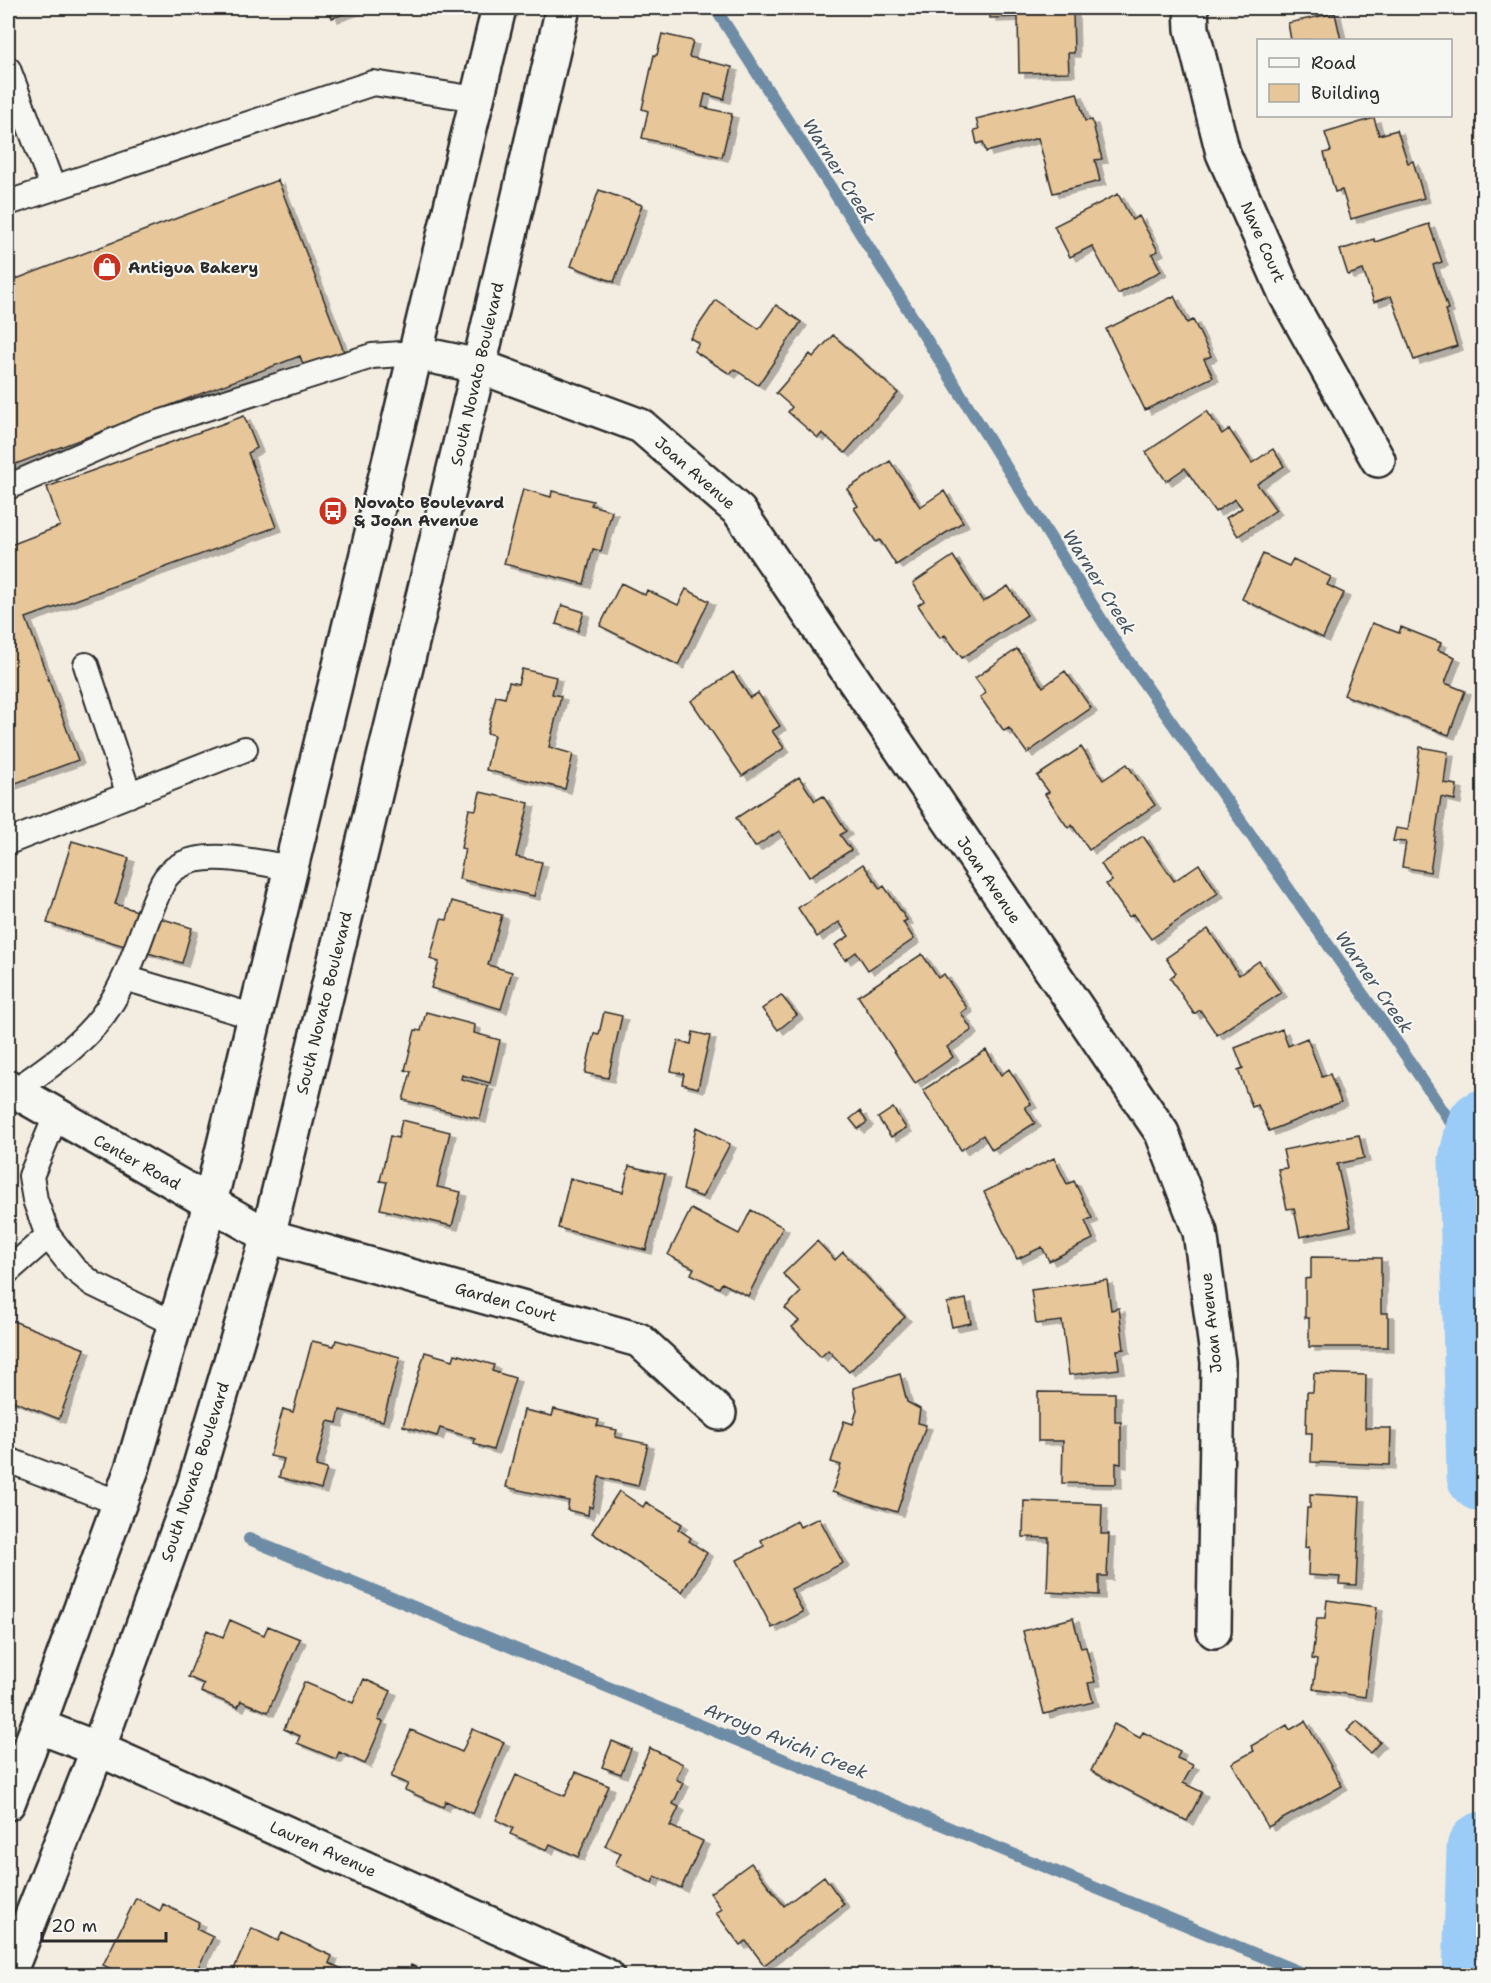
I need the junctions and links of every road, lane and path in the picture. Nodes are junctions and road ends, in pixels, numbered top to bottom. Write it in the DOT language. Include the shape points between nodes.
graph roads {
  1 [pos="499,8"];
  2 [pos="562,8"];
  3 [pos="1191,8"];
  4 [pos="8,69"];
  5 [pos="477,99"];
  6 [pos="53,188"];
  7 [pos="8,202"];
  8 [pos="416,353"];
  9 [pos="479,366"];
  10 [pos="1378,460"];
  11 [pos="8,487"];
  12 [pos="86,664"];
  13 [pos="245,749"];
  14 [pos="129,795"];
  15 [pos="8,842"];
  16 [pos="291,868"];
  17 [pos="125,978"];
  18 [pos="255,1017"];
  19 [pos="10,1089"];
  20 [pos="56,1116"];
  21 [pos="210,1203"];
  22 [pos="48,1236"];
  23 [pos="268,1236"];
  24 [pos="8,1271"];
  25 [pos="175,1324"];
  26 [pos="719,1413"];
  27 [pos="8,1460"];
  28 [pos="119,1503"];
  29 [pos="1214,1631"];
  30 [pos="38,1726"];
  31 [pos="98,1749"];
  32 [pos="8,1803"];
  33 [pos="8,1976"];
  34 [pos="607,1976"];
  1 -- 5 [label="main road"];
  2 -- 9 [label="main road, South Novato Boulevard"];
  3 -- 10 [label="main road, Nave Court" via="1192,29 1223,153 1286,295"];
  4 -- 6 [label="lane"];
  5 -- 6 [label="lane" via="373,83"];
  5 -- 8 [label="main road"];
  6 -- 7 [label="lane"];
  8 -- 9 [label="main road, Joan Avenue"];
  8 -- 11 [label="lane" via="372,356 142,428"];
  8 -- 16 [label="main road"];
  9 -- 23 [label="main road, South Novato Boulevard"];
  9 -- 29 [label="main road, Joan Avenue" via="641,426 739,511 1162,1133 1200,1232 1218,1362"];
  12 -- 14 [label="lane"];
  13 -- 14 [label="lane"];
  14 -- 15 [label="lane"];
  16 -- 17 [label="lane" via="228,859 193,859 177,867 164,880"];
  16 -- 18 [label="main road"];
  17 -- 18 [label="lane"];
  17 -- 19 [label="lane" via="99,1021 60,1059"];
  18 -- 21 [label="main road"];
  19 -- 20 [label="main road, Center Road"];
  20 -- 21 [label="main road, Center Road"];
  20 -- 22 [label="lane" via="32,1176 35,1200"];
  21 -- 23 [label="main road, Center Road"];
  21 -- 25 [label="main road"];
  22 -- 24 [label="lane"];
  22 -- 25 [label="lane" via="74,1269 93,1284"];
  23 -- 26 [label="main road, Garden Court" via="639,1340"];
  23 -- 31 [label="main road, South Novato Boulevard" via="194,1486"];
  25 -- 28 [label="main road"];
  27 -- 28 [label="lane"];
  28 -- 30 [label="main road"];
  30 -- 31 [label="main road, Lauren Avenue"];
  30 -- 32 [label="main road"];
  31 -- 33 [label="main road, South Novato Boulevard"];
  31 -- 34 [label="main road, Lauren Avenue"];
}
